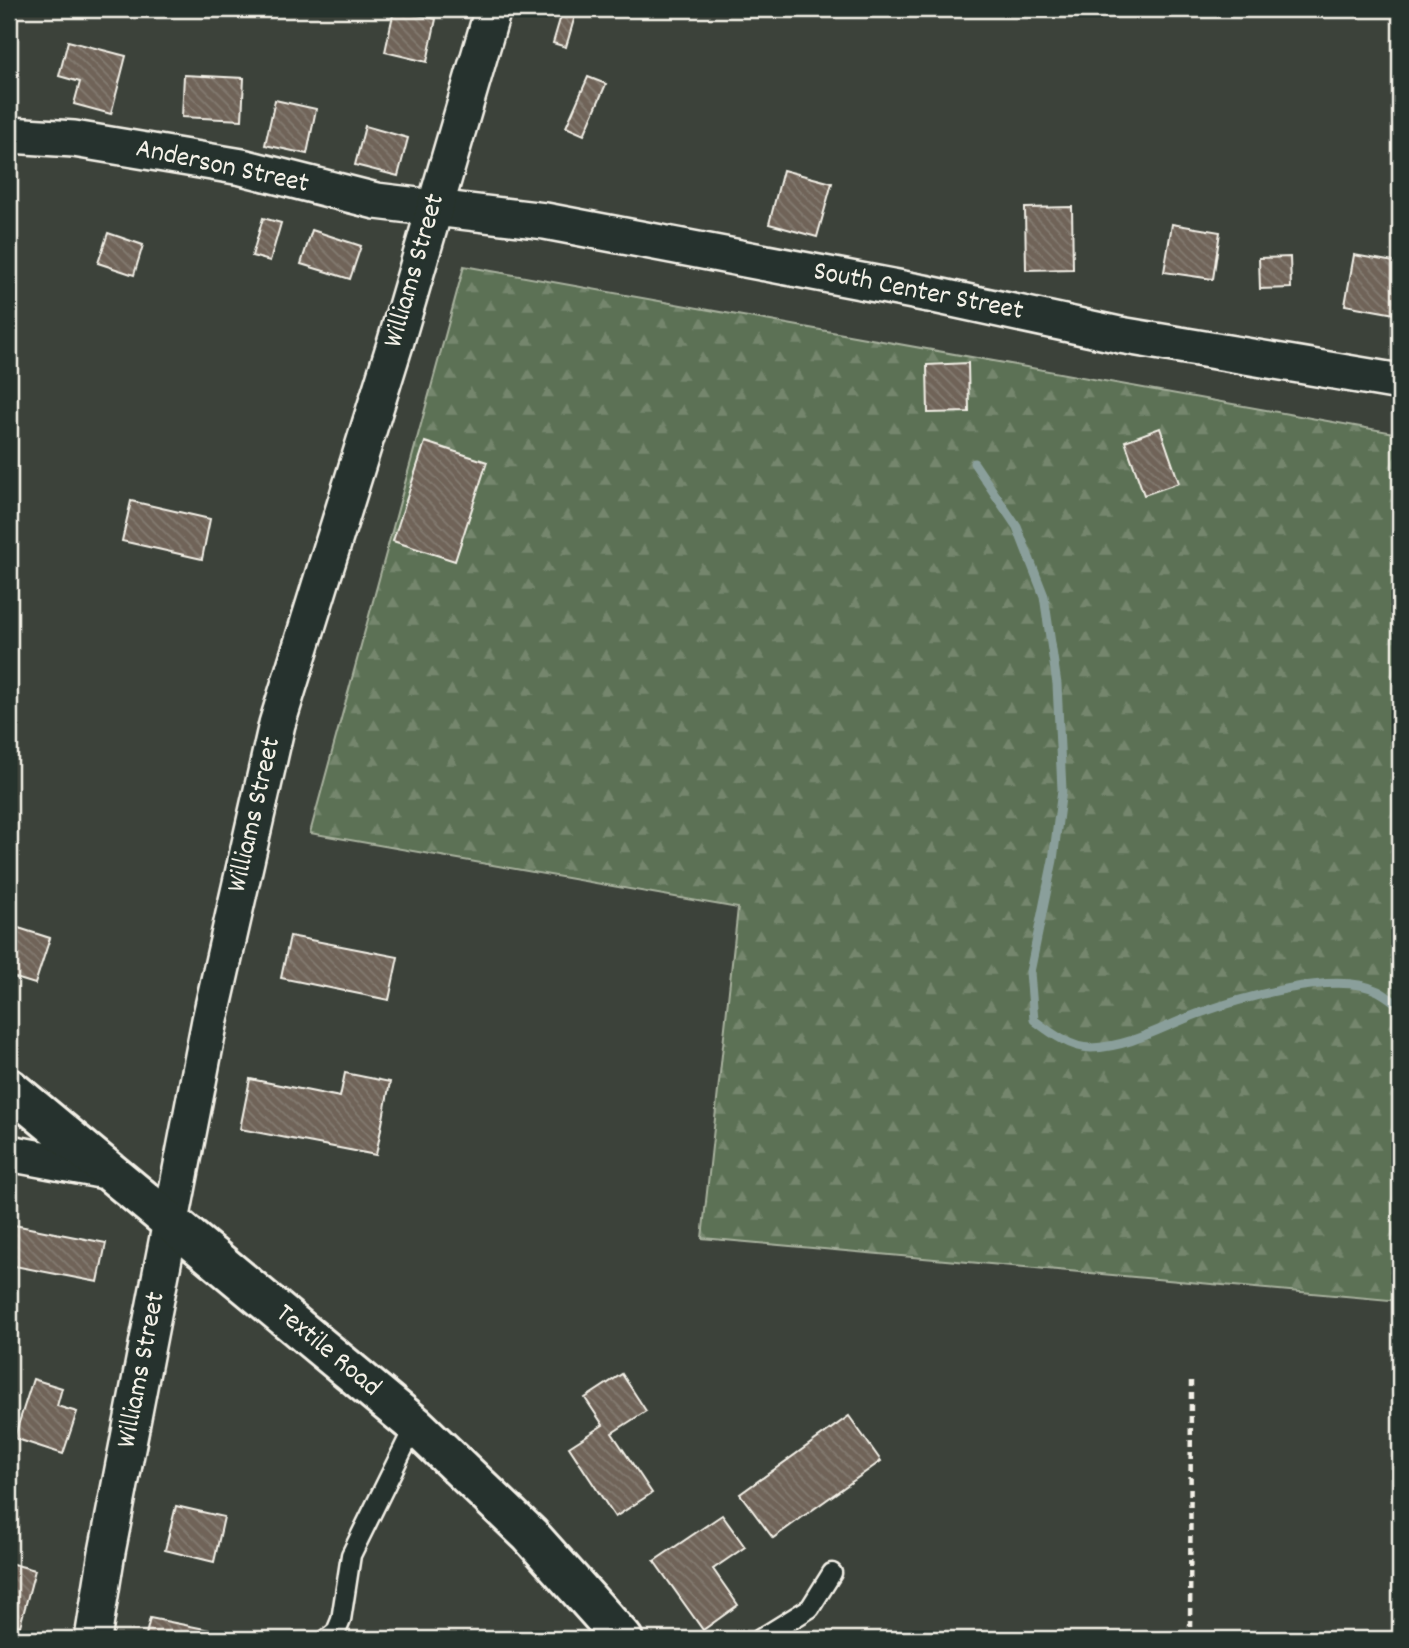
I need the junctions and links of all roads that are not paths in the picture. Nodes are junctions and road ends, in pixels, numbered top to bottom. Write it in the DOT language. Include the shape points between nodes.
graph roads {
  1 [pos="493,9"];
  2 [pos="9,135"];
  3 [pos="435,208"];
  4 [pos="1400,382"];
  5 [pos="9,1088"];
  6 [pos="9,1153"];
  7 [pos="111,1172"];
  8 [pos="172,1222"];
  9 [pos="415,1425"];
  10 [pos="832,1573"];
  11 [pos="93,1639"];
  12 [pos="327,1639"];
  13 [pos="623,1639"];
  14 [pos="760,1639"];
  1 -- 3 [label="street, Williams Street"];
  2 -- 3 [label="street, Anderson Street" via="74,139 242,167 376,201"];
  3 -- 4 [label="street, South Center Street" via="545,221 929,293 1121,335"];
  3 -- 8 [label="street, Williams Street" via="277,723 213,1006"];
  5 -- 7 [label="street, Textile Road"];
  6 -- 7 [label="street"];
  7 -- 8 [label="street, Textile Road"];
  8 -- 9 [label="street, Textile Road"];
  8 -- 11 [label="street, Williams Street"];
  9 -- 12 [label="lane" via="351,1555 341,1620"];
  9 -- 13 [label="street, Textile Road" via="530,1535"];
  10 -- 14 [label="lane" via="810,1608"];
}
